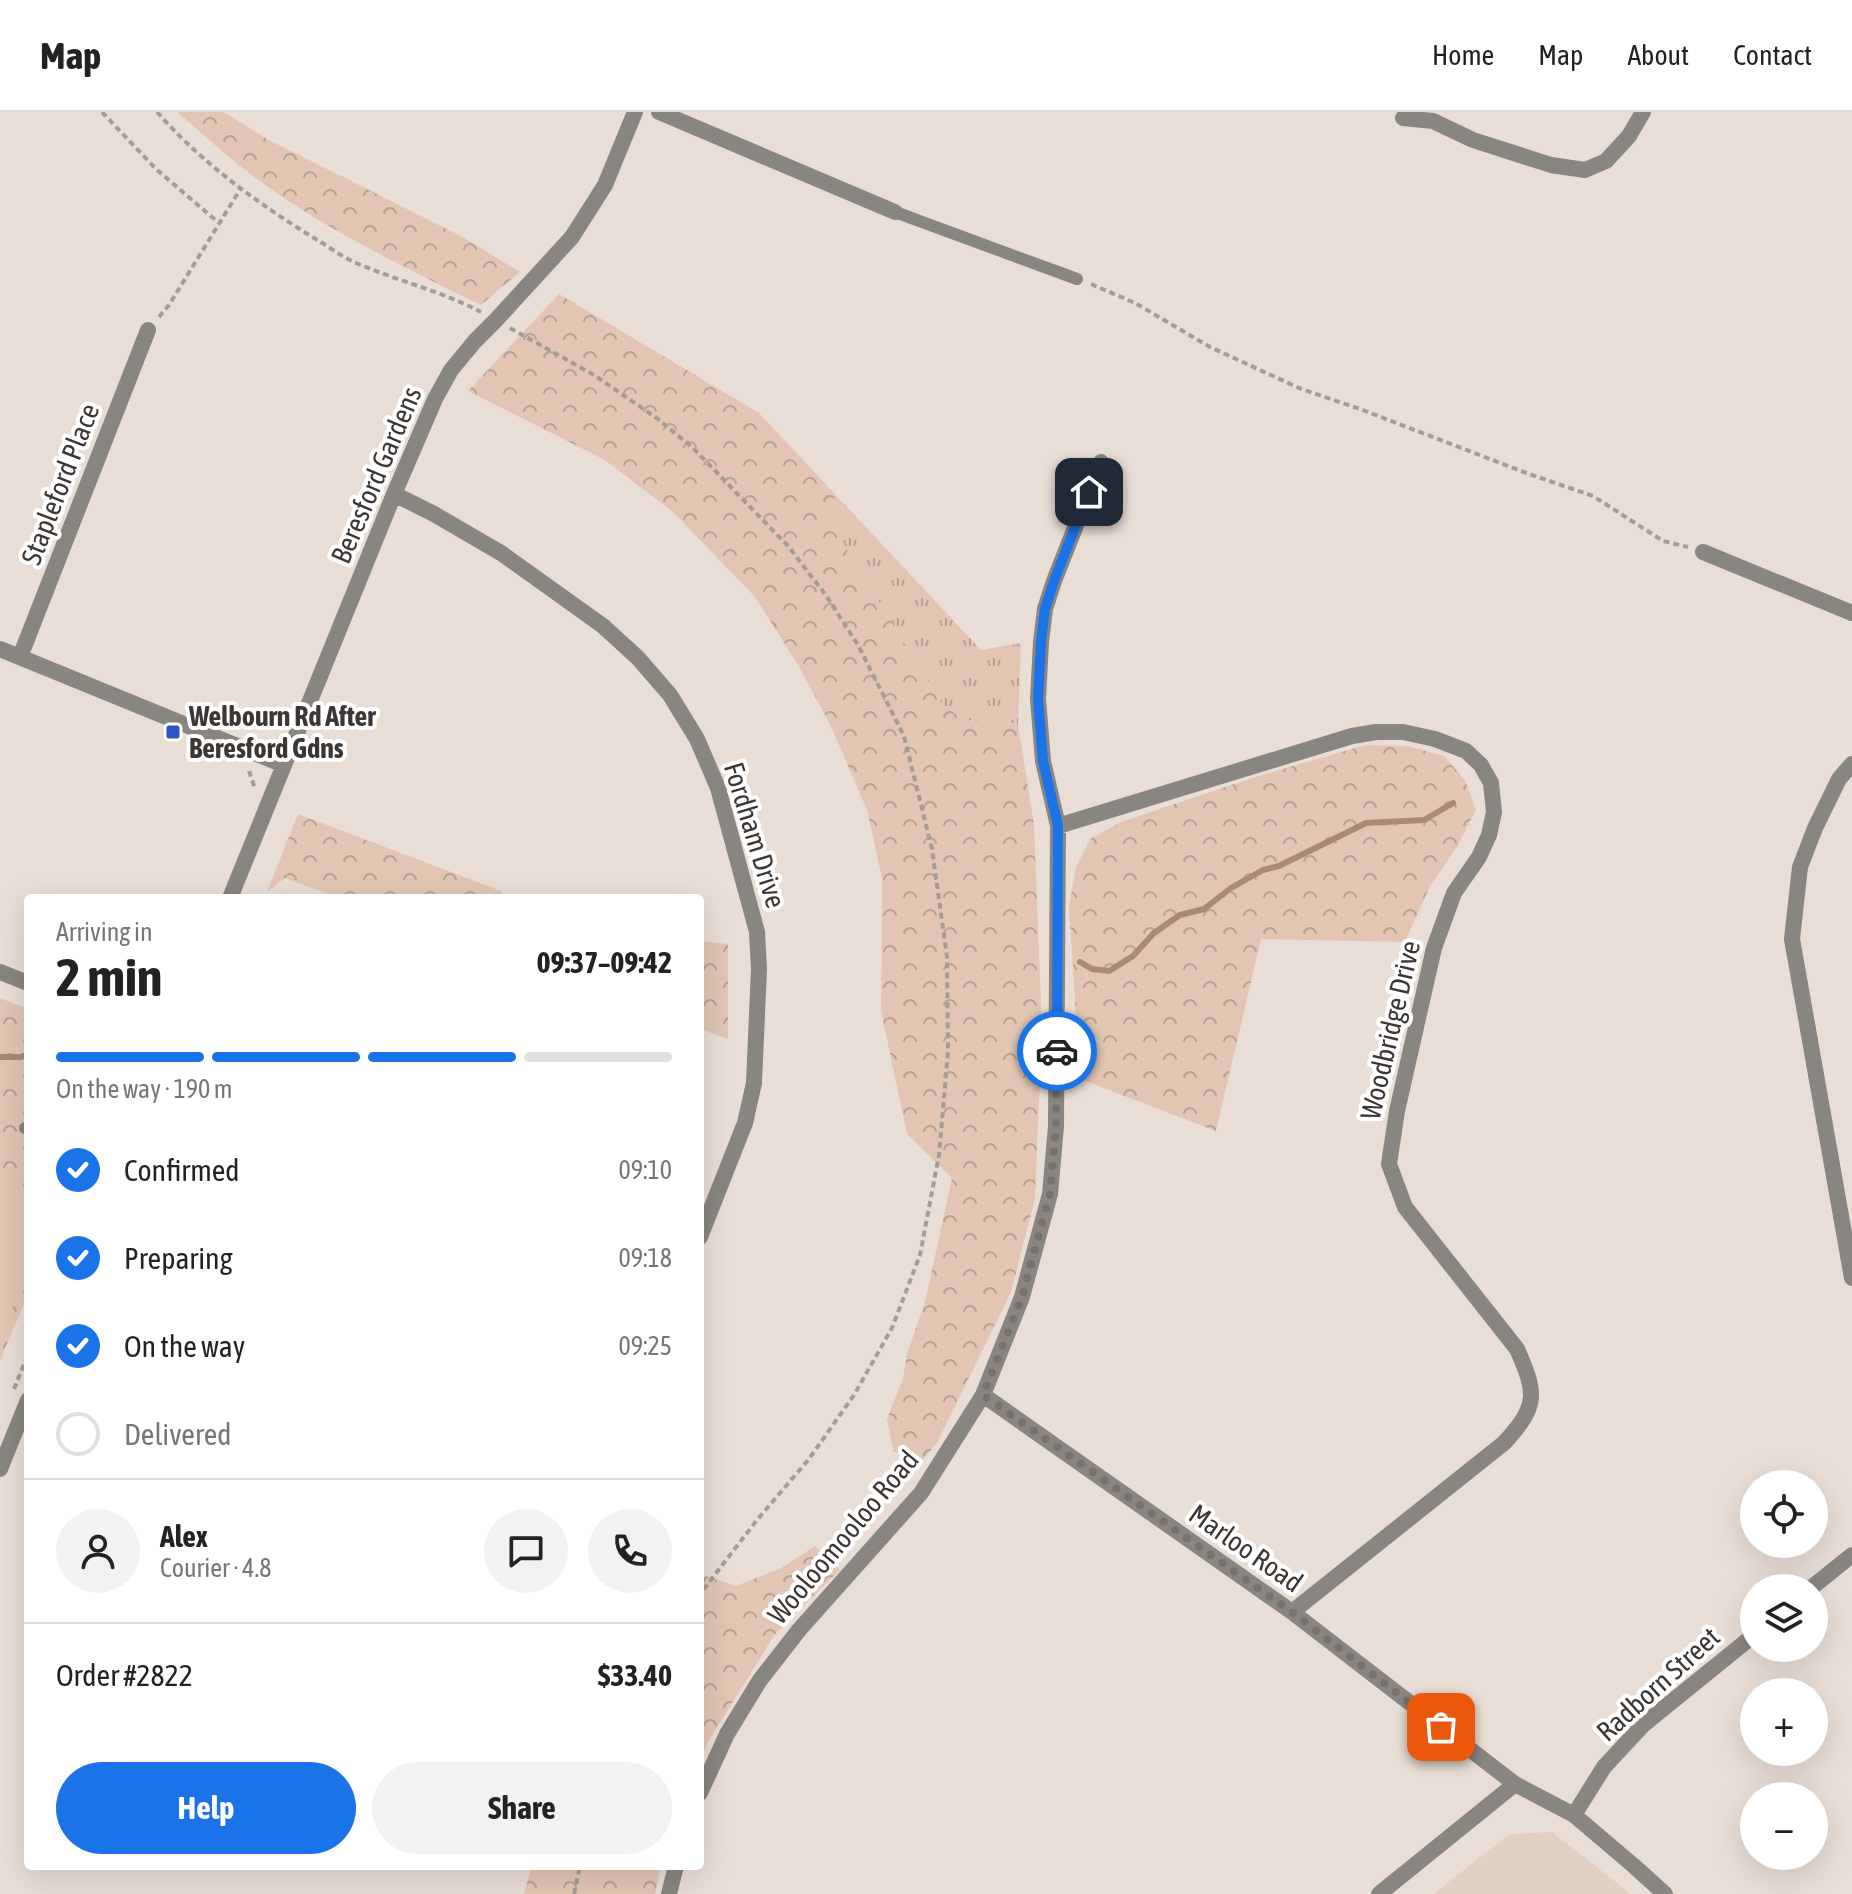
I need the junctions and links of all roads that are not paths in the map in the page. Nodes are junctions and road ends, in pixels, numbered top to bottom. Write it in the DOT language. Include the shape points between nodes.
graph roads {
  1 [pos="635,112"];
  2 [pos="659,112"];
  3 [pos="1643,112"];
  4 [pos="1403,118"];
  5 [pos="895,212"];
  6 [pos="1077,279"];
  7 [pos="148,330"];
  8 [pos="1101,462"];
  9 [pos="394,494"];
  10 [pos="1703,552"];
  11 [pos="1852,613"];
  12 [pos="0,649"];
  13 [pos="20,657"];
  14 [pos="1852,764"];
  15 [pos="284,765"];
  16 [pos="1058,826"];
  17 [pos="232,894"];
  18 [pos="0,972"];
  19 [pos="24,981"];
  20 [pos="704,1227"];
  21 [pos="1852,1278"];
  22 [pos="983,1395"];
  23 [pos="24,1410"];
  24 [pos="0,1469"];
  25 [pos="1852,1555"];
  26 [pos="1828,1574"];
  27 [pos="1292,1612"];
  28 [pos="1740,1646"];
  29 [pos="704,1784"];
  30 [pos="1515,1784"];
  31 [pos="1574,1815"];
  32 [pos="675,1870"];
  33 [pos="669,1894"];
  34 [pos="1379,1894"];
  35 [pos="1665,1894"];
  1 -- 9 [label="street, Beresford Gardens" via="605,185 572,237 451,370"];
  2 -- 5 [label="street"];
  3 -- 4 [label="street" via="1606,161 1585,170 1473,140 1433,121"];
  5 -- 6 [label="lane"];
  7 -- 13 [label="street, Stapleford Place"];
  8 -- 16 [label="street, Wooloomooloo Road" via="1054,581 1041,642 1043,761"];
  9 -- 15 [label="street, Beresford Gardens"];
  9 -- 20 [label="street, Fordham Drive" via="501,553 627,647 670,695 718,788 757,932 759,969 754,1083 737,1145"];
  10 -- 11 [label="street"];
  12 -- 13 [label="street"];
  13 -- 15 [label="street"];
  14 -- 21 [label="street" via="1839,779 1800,867 1792,939"];
  15 -- 17 [label="street, Beresford Gardens"];
  16 -- 22 [label="street, Wooloomooloo Road" via="1056,1126 1050,1194 1022,1297"];
  16 -- 27 [label="street, Woodbridge Drive" via="1376,732 1403,732 1466,751 1491,783 1494,812 1489,835 1454,893 1434,948 1389,1164 1405,1207 1517,1349 1532,1401 1504,1443"];
  18 -- 19 [label="street"];
  22 -- 27 [label="street, Marloo Road"];
  22 -- 29 [label="street, Wooloomooloo Road" via="921,1493 760,1680"];
  23 -- 24 [label="street"];
  25 -- 26 [label="street"];
  27 -- 30 [label="street, Marloo Road"];
  28 -- 31 [label="street, Radborn Street" via="1643,1725 1604,1767"];
  30 -- 31 [label="street, Marloo Road"];
  30 -- 34 [label="street"];
  31 -- 35 [label="street, Marloo Road"];
  32 -- 33 [label="street"];
}
